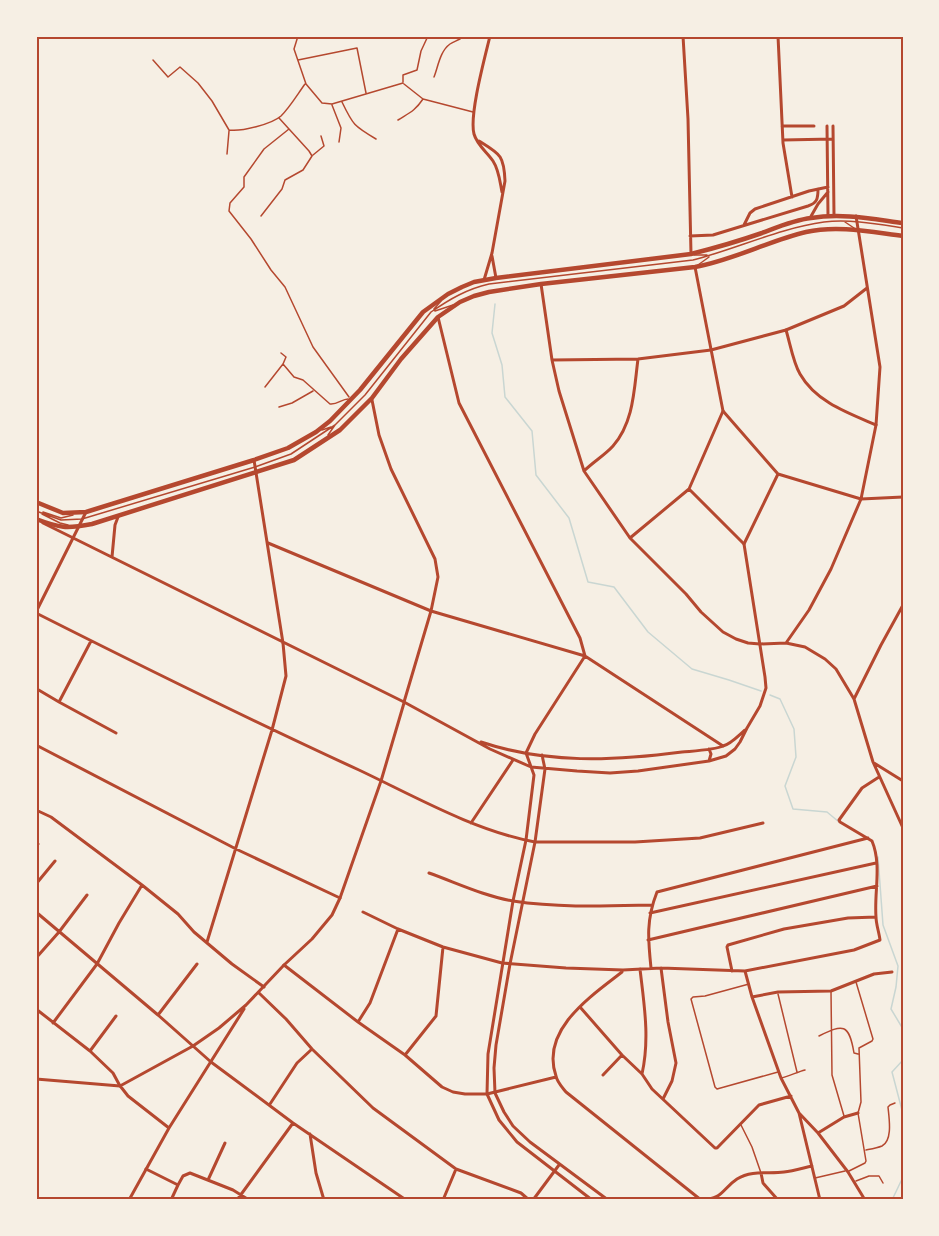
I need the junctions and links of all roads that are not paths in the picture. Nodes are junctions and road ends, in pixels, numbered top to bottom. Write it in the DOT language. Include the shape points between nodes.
graph roads {
  1 [pos="298,36"];
  2 [pos="428,36"];
  3 [pos="460,36"];
  4 [pos="490,36"];
  5 [pos="683,36"];
  6 [pos="778,36"];
  7 [pos="153,60"];
  8 [pos="298,60"];
  9 [pos="434,77"];
  10 [pos="403,83"];
  11 [pos="306,84"];
  12 [pos="366,94"];
  13 [pos="423,99"];
  14 [pos="342,101"];
  15 [pos="332,104"];
  16 [pos="474,112"];
  17 [pos="279,118"];
  18 [pos="398,120"];
  19 [pos="782,126"];
  20 [pos="814,126"];
  21 [pos="827,126"];
  22 [pos="833,126"];
  23 [pos="289,129"];
  24 [pos="229,130"];
  25 [pos="321,136"];
  26 [pos="376,139"];
  27 [pos="827,139"];
  28 [pos="833,139"];
  29 [pos="477,140"];
  30 [pos="783,140"];
  31 [pos="339,142"];
  32 [pos="226,154"];
  33 [pos="312,156"];
  34 [pos="818,189"];
  35 [pos="828,189"];
  36 [pos="502,192"];
  37 [pos="792,197"];
  38 [pos="828,197"];
  39 [pos="834,197"];
  40 [pos="261,216"];
  41 [pos="831,216"];
  42 [pos="810,218"];
  43 [pos="856,219"];
  44 [pos="844,222"];
  45 [pos="903,222"];
  46 [pos="744,225"];
  47 [pos="903,228"];
  48 [pos="858,230"];
  49 [pos="690,236"];
  50 [pos="903,236"];
  51 [pos="492,253"];
  52 [pos="692,254"];
  53 [pos="685,255"];
  54 [pos="711,255"];
  55 [pos="695,267"];
  56 [pos="496,278"];
  57 [pos="484,280"];
  58 [pos="542,285"];
  59 [pos="868,287"];
  60 [pos="448,294"];
  61 [pos="460,302"];
  62 [pos="431,312"];
  63 [pos="438,317"];
  64 [pos="786,330"];
  65 [pos="711,350"];
  66 [pos="281,353"];
  67 [pos="638,359"];
  68 [pos="552,360"];
  69 [pos="283,364"];
  70 [pos="265,387"];
  71 [pos="314,390"];
  72 [pos="372,398"];
  73 [pos="351,399"];
  74 [pos="279,407"];
  75 [pos="723,411"];
  76 [pos="335,425"];
  77 [pos="876,425"];
  78 [pos="316,432"];
  79 [pos="322,443"];
  80 [pos="254,460"];
  81 [pos="255,467"];
  82 [pos="584,471"];
  83 [pos="256,473"];
  84 [pos="778,474"];
  85 [pos="689,489"];
  86 [pos="903,497"];
  87 [pos="861,499"];
  88 [pos="36,502"];
  89 [pos="36,511"];
  90 [pos="86,512"];
  91 [pos="118,516"];
  92 [pos="36,519"];
  93 [pos="82,519"];
  94 [pos="78,527"];
  95 [pos="630,538"];
  96 [pos="72,539"];
  97 [pos="268,543"];
  98 [pos="744,544"];
  99 [pos="112,557"];
  100 [pos="903,605"];
  101 [pos="431,611"];
  102 [pos="36,613"];
  103 [pos="91,641"];
  104 [pos="283,643"];
  105 [pos="786,643"];
  106 [pos="760,644"];
  107 [pos="585,656"];
  108 [pos="37,689"];
  109 [pos="854,699"];
  110 [pos="60,702"];
  111 [pos="404,702"];
  112 [pos="272,730"];
  113 [pos="746,730"];
  114 [pos="116,733"];
  115 [pos="474,739"];
  116 [pos="36,745"];
  117 [pos="723,746"];
  118 [pos="708,748"];
  119 [pos="526,753"];
  120 [pos="542,755"];
  121 [pos="513,760"];
  122 [pos="709,761"];
  123 [pos="873,762"];
  124 [pos="531,767"];
  125 [pos="545,769"];
  126 [pos="879,777"];
  127 [pos="381,781"];
  128 [pos="903,781"];
  129 [pos="36,810"];
  130 [pos="763,822"];
  131 [pos="471,823"];
  132 [pos="903,828"];
  133 [pos="868,838"];
  134 [pos="526,840"];
  135 [pos="535,842"];
  136 [pos="236,849"];
  137 [pos="55,861"];
  138 [pos="877,862"];
  139 [pos="429,873"];
  140 [pos="36,884"];
  141 [pos="142,885"];
  142 [pos="877,886"];
  143 [pos="87,894"];
  144 [pos="340,898"];
  145 [pos="513,901"];
  146 [pos="522,902"];
  147 [pos="652,905"];
  148 [pos="36,912"];
  149 [pos="363,912"];
  150 [pos="650,913"];
  151 [pos="876,917"];
  152 [pos="398,929"];
  153 [pos="59,932"];
  154 [pos="648,940"];
  155 [pos="207,942"];
  156 [pos="443,947"];
  157 [pos="38,953"];
  158 [pos="36,958"];
  159 [pos="502,963"];
  160 [pos="98,964"];
  161 [pos="197,964"];
  162 [pos="510,964"];
  163 [pos="284,965"];
  164 [pos="651,968"];
  165 [pos="661,968"];
  166 [pos="640,969"];
  167 [pos="623,970"];
  168 [pos="732,971"];
  169 [pos="745,971"];
  170 [pos="892,972"];
  171 [pos="856,981"];
  172 [pos="748,984"];
  173 [pos="264,987"];
  174 [pos="831,991"];
  175 [pos="778,992"];
  176 [pos="259,993"];
  177 [pos="752,997"];
  178 [pos="246,1005"];
  179 [pos="580,1007"];
  180 [pos="36,1009"];
  181 [pos="158,1015"];
  182 [pos="116,1016"];
  183 [pos="358,1022"];
  184 [pos="53,1023"];
  185 [pos="832,1029"];
  186 [pos="819,1036"];
  187 [pos="193,1046"];
  188 [pos="312,1048"];
  189 [pos="90,1051"];
  190 [pos="859,1054"];
  191 [pos="405,1055"];
  192 [pos="622,1055"];
  193 [pos="211,1062"];
  194 [pos="805,1070"];
  195 [pos="779,1072"];
  196 [pos="797,1072"];
  197 [pos="642,1074"];
  198 [pos="603,1075"];
  199 [pos="556,1077"];
  200 [pos="781,1078"];
  201 [pos="36,1079"];
  202 [pos="120,1086"];
  203 [pos="495,1093"];
  204 [pos="487,1094"];
  205 [pos="791,1096"];
  206 [pos="663,1099"];
  207 [pos="895,1103"];
  208 [pos="270,1104"];
  209 [pos="799,1113"];
  210 [pos="858,1113"];
  211 [pos="844,1117"];
  212 [pos="293,1123"];
  213 [pos="740,1124"];
  214 [pos="169,1128"];
  215 [pos="818,1133"];
  216 [pos="310,1134"];
  217 [pos="225,1143"];
  218 [pos="865,1150"];
  219 [pos="559,1165"];
  220 [pos="812,1166"];
  221 [pos="146,1169"];
  222 [pos="456,1169"];
  223 [pos="554,1172"];
  224 [pos="848,1172"];
  225 [pos="761,1173"];
  226 [pos="815,1178"];
  227 [pos="208,1180"];
  228 [pos="853,1182"];
  229 [pos="883,1183"];
  230 [pos="178,1185"];
  231 [pos="241,1194"];
  232 [pos="129,1200"];
  233 [pos="171,1200"];
  234 [pos="237,1200"];
  235 [pos="249,1200"];
  236 [pos="324,1200"];
  237 [pos="406,1200"];
  238 [pos="443,1200"];
  239 [pos="531,1200"];
  240 [pos="592,1200"];
  241 [pos="608,1200"];
  242 [pos="701,1200"];
  243 [pos="778,1200"];
  244 [pos="820,1200"];
  245 [pos="865,1200"];
  1 -- 8 [label="lane" via="294,49"];
  2 -- 10 [label="lane" via="417,70 403,75"];
  3 -- 9 [label="lane" via="448,45"];
  4 -- 16 [label="street"];
  5 -- 49 [label="street"];
  6 -- 19 [label="street"];
  7 -- 24 [label="lane" via="168,77 180,67 198,83"];
  8 -- 11 [label="lane"];
  8 -- 12 [label="lane" via="357,48"];
  10 -- 12 [label="lane"];
  10 -- 13 [label="lane"];
  11 -- 15 [label="lane" via="322,104"];
  11 -- 17 [label="lane"];
  12 -- 14 [label="lane"];
  13 -- 16 [label="lane"];
  13 -- 18 [label="lane" via="417,108"];
  14 -- 15 [label="lane"];
  14 -- 26 [label="lane" via="357,128"];
  15 -- 31 [label="lane" via="341,128"];
  16 -- 29 [label="street"];
  17 -- 23 [label="lane"];
  17 -- 24 [label="lane"];
  19 -- 20 [label="street"];
  19 -- 30 [label="street"];
  21 -- 27 [label="street"];
  22 -- 28 [label="street"];
  23 -- 33 [label="lane"];
  23 -- 73 [label="lane" via="264,149 244,177 244,187 230,203 229,211 285,287 314,347"];
  24 -- 32 [label="lane"];
  25 -- 33 [label="lane" via="324,146"];
  27 -- 28 [label="street"];
  27 -- 30 [label="street"];
  27 -- 35 [label="street"];
  28 -- 39 [label="street"];
  29 -- 36 [label="street" via="496,167"];
  29 -- 36 [label="street" via="500,154 505,181"];
  30 -- 37 [label="street"];
  33 -- 40 [label="lane" via="303,171 285,180"];
  34 -- 35 [label="street"];
  34 -- 37 [label="street"];
  34 -- 46 [label="street" via="817,200 812,204"];
  35 -- 38 [label="street"];
  35 -- 42 [label="street"];
  36 -- 51 [label="street"];
  37 -- 46 [label="street" via="755,208"];
  38 -- 39 [label="street"];
  38 -- 41 [label="street"];
  39 -- 41 [label="street"];
  41 -- 42 [label="main road"];
  41 -- 43 [label="main road"];
  42 -- 52 [label="main road"];
  43 -- 44 [label="lane"];
  43 -- 44 [label="lane"];
  43 -- 45 [label="main road"];
  43 -- 47 [label="lane"];
  43 -- 48 [label="street"];
  44 -- 48 [label="lane"];
  44 -- 54 [label="lane" via="802,226"];
  46 -- 49 [label="street" via="713,235"];
  48 -- 50 [label="main road"];
  48 -- 55 [label="main road" via="806,232"];
  48 -- 59 [label="street"];
  49 -- 52 [label="street"];
  51 -- 56 [label="street"];
  51 -- 57 [label="street"];
  52 -- 53 [label="main road"];
  53 -- 54 [label="lane"];
  53 -- 56 [label="main road"];
  54 -- 55 [label="lane"];
  54 -- 62 [label="lane" via="474,287"];
  55 -- 58 [label="main road"];
  55 -- 65 [label="street"];
  56 -- 57 [label="main road"];
  57 -- 60 [label="main road"];
  58 -- 61 [label="main road" via="489,292"];
  58 -- 68 [label="street"];
  59 -- 64 [label="street" via="844,306"];
  59 -- 77 [label="street" via="880,367"];
  60 -- 62 [label="lane"];
  60 -- 73 [label="main road" via="423,312"];
  61 -- 62 [label="lane"];
  61 -- 63 [label="main road"];
  62 -- 76 [label="lane"];
  63 -- 72 [label="main road"];
  63 -- 107 [label="street" via="459,403 580,638"];
  64 -- 65 [label="street"];
  64 -- 77 [label="street" via="800,373 815,395"];
  65 -- 67 [label="street"];
  65 -- 75 [label="street"];
  66 -- 69 [label="lane" via="286,357"];
  67 -- 68 [label="street"];
  67 -- 82 [label="street" via="628,420 614,445"];
  68 -- 82 [label="street"];
  69 -- 70 [label="lane"];
  69 -- 71 [label="lane"];
  71 -- 73 [label="lane" via="334,405"];
  71 -- 74 [label="lane"];
  72 -- 79 [label="main road"];
  72 -- 101 [label="street" via="391,469 435,559 438,577"];
  73 -- 78 [label="main road"];
  75 -- 84 [label="street"];
  75 -- 85 [label="street"];
  76 -- 78 [label="lane"];
  76 -- 79 [label="lane"];
  76 -- 81 [label="lane" via="291,454"];
  77 -- 87 [label="street"];
  78 -- 80 [label="main road" via="288,448"];
  79 -- 83 [label="main road" via="294,460"];
  80 -- 81 [label="street"];
  80 -- 90 [label="main road"];
  81 -- 83 [label="street"];
  81 -- 93 [label="lane"];
  82 -- 95 [label="street"];
  83 -- 91 [label="main road"];
  83 -- 97 [label="street"];
  84 -- 87 [label="street"];
  84 -- 98 [label="street"];
  85 -- 95 [label="street"];
  85 -- 98 [label="street"];
  86 -- 87 [label="street"];
  87 -- 105 [label="street" via="831,569"];
  88 -- 90 [label="main road" via="63,513"];
  89 -- 90 [label="lane" via="61,518"];
  89 -- 93 [label="lane" via="61,520"];
  89 -- 94 [label="lane"];
  90 -- 93 [label="street"];
  91 -- 94 [label="main road"];
  91 -- 99 [label="street"];
  92 -- 94 [label="main road" via="59,528"];
  92 -- 96 [label="street"];
  93 -- 94 [label="street"];
  94 -- 96 [label="street"];
  95 -- 106 [label="street" via="723,632"];
  96 -- 99 [label="street"];
  96 -- 102 [label="street"];
  97 -- 101 [label="street"];
  97 -- 104 [label="street"];
  98 -- 106 [label="street"];
  99 -- 104 [label="street"];
  100 -- 109 [label="street"];
  101 -- 107 [label="street"];
  101 -- 111 [label="street"];
  102 -- 103 [label="street"];
  103 -- 110 [label="street"];
  103 -- 112 [label="street"];
  104 -- 111 [label="street"];
  104 -- 112 [label="street" via="286,676"];
  105 -- 106 [label="street"];
  105 -- 109 [label="street" via="805,647 825,659 837,669"];
  106 -- 113 [label="street" via="766,688"];
  107 -- 117 [label="street"];
  107 -- 119 [label="street"];
  108 -- 110 [label="street"];
  109 -- 123 [label="street"];
  110 -- 114 [label="street"];
  111 -- 115 [label="street"];
  111 -- 127 [label="street"];
  112 -- 127 [label="street"];
  112 -- 136 [label="street"];
  113 -- 117 [label="street"];
  113 -- 122 [label="street" via="735,749"];
  115 -- 119 [label="street"];
  115 -- 121 [label="street"];
  116 -- 136 [label="street"];
  117 -- 118 [label="street"];
  118 -- 120 [label="street" via="600,760"];
  118 -- 122 [label="street"];
  119 -- 120 [label="street"];
  119 -- 124 [label="street"];
  120 -- 125 [label="street"];
  121 -- 124 [label="street"];
  121 -- 131 [label="street"];
  122 -- 125 [label="street" via="629,772"];
  123 -- 126 [label="street"];
  123 -- 128 [label="street"];
  124 -- 125 [label="street"];
  124 -- 134 [label="street" via="534,775"];
  125 -- 135 [label="street"];
  126 -- 132 [label="street"];
  126 -- 133 [label="street" via="862,788 839,820"];
  127 -- 131 [label="street"];
  127 -- 144 [label="street"];
  129 -- 141 [label="street"];
  130 -- 135 [label="street" via="700,838"];
  131 -- 134 [label="street"];
  133 -- 138 [label="street"];
  133 -- 147 [label="street" via="657,892"];
  134 -- 135 [label="street"];
  134 -- 145 [label="street"];
  135 -- 146 [label="street"];
  136 -- 144 [label="street"];
  136 -- 155 [label="street"];
  137 -- 140 [label="street"];
  138 -- 142 [label="street"];
  138 -- 150 [label="street"];
  139 -- 145 [label="street"];
  141 -- 155 [label="street"];
  141 -- 160 [label="street"];
  142 -- 151 [label="street"];
  142 -- 154 [label="street"];
  143 -- 153 [label="street"];
  144 -- 163 [label="street" via="312,939"];
  145 -- 146 [label="street"];
  145 -- 159 [label="street"];
  146 -- 147 [label="street"];
  146 -- 162 [label="street"];
  147 -- 150 [label="street"];
  148 -- 153 [label="street"];
  149 -- 152 [label="street"];
  150 -- 154 [label="street"];
  151 -- 168 [label="street" via="784,929 728,945"];
  151 -- 169 [label="street" via="880,940 854,950"];
  152 -- 156 [label="street"];
  152 -- 183 [label="street" via="370,1003"];
  153 -- 157 [label="street"];
  153 -- 160 [label="street"];
  154 -- 164 [label="street"];
  155 -- 173 [label="street"];
  156 -- 159 [label="street"];
  156 -- 191 [label="street" via="436,1017"];
  157 -- 158 [label="street"];
  159 -- 162 [label="street"];
  159 -- 204 [label="street" via="488,1054"];
  160 -- 181 [label="street"];
  160 -- 184 [label="street"];
  161 -- 181 [label="street"];
  162 -- 167 [label="street"];
  162 -- 203 [label="street" via="494,1068"];
  163 -- 173 [label="street"];
  163 -- 183 [label="street"];
  164 -- 165 [label="street"];
  164 -- 166 [label="street"];
  165 -- 168 [label="street"];
  165 -- 206 [label="street" via="676,1060"];
  166 -- 167 [label="street"];
  166 -- 197 [label="street" via="647,1029"];
  167 -- 179 [label="street"];
  168 -- 169 [label="street"];
  169 -- 172 [label="street"];
  170 -- 171 [label="street"];
  171 -- 174 [label="street"];
  171 -- 190 [label="lane" via="873,1039 859,1048"];
  172 -- 177 [label="street"];
  172 -- 195 [label="lane" via="691,999 715,1087"];
  173 -- 176 [label="street"];
  174 -- 175 [label="street"];
  174 -- 185 [label="lane"];
  175 -- 177 [label="street"];
  175 -- 196 [label="lane"];
  176 -- 178 [label="street"];
  176 -- 188 [label="street"];
  177 -- 195 [label="street"];
  178 -- 187 [label="street"];
  178 -- 193 [label="street"];
  179 -- 192 [label="street"];
  179 -- 199 [label="street" via="556,1036"];
  180 -- 184 [label="street"];
  181 -- 187 [label="street"];
  182 -- 189 [label="street"];
  183 -- 191 [label="street"];
  184 -- 189 [label="street"];
  185 -- 186 [label="lane"];
  185 -- 190 [label="lane" via="844,1029 854,1053"];
  185 -- 211 [label="lane" via="832,1075"];
  187 -- 193 [label="street"];
  187 -- 202 [label="street"];
  188 -- 208 [label="street"];
  188 -- 222 [label="street" via="373,1108"];
  189 -- 202 [label="street" via="113,1073"];
  190 -- 210 [label="lane"];
  191 -- 204 [label="street" via="442,1087 465,1094"];
  192 -- 197 [label="street"];
  192 -- 198 [label="street"];
  193 -- 208 [label="street"];
  193 -- 214 [label="street"];
  194 -- 196 [label="lane"];
  195 -- 200 [label="street"];
  196 -- 200 [label="lane"];
  197 -- 206 [label="street"];
  199 -- 203 [label="street"];
  199 -- 242 [label="street" via="566,1092"];
  200 -- 205 [label="street"];
  201 -- 202 [label="street"];
  202 -- 214 [label="street"];
  203 -- 204 [label="street"];
  203 -- 219 [label="street" via="513,1126"];
  204 -- 223 [label="street" via="506,1130"];
  205 -- 209 [label="street"];
  205 -- 213 [label="street" via="759,1105"];
  206 -- 213 [label="street" via="716,1149"];
  207 -- 218 [label="lane" via="888,1107 890,1131 886,1142"];
  208 -- 212 [label="street"];
  209 -- 215 [label="street"];
  209 -- 220 [label="street"];
  210 -- 211 [label="street"];
  210 -- 218 [label="lane"];
  211 -- 215 [label="street"];
  212 -- 216 [label="street"];
  212 -- 231 [label="street"];
  213 -- 225 [label="lane"];
  214 -- 221 [label="street"];
  215 -- 224 [label="street"];
  216 -- 236 [label="street"];
  216 -- 237 [label="street"];
  217 -- 227 [label="street"];
  218 -- 224 [label="lane" via="865,1163"];
  219 -- 223 [label="street"];
  219 -- 241 [label="street"];
  220 -- 225 [label="street"];
  220 -- 226 [label="street"];
  221 -- 230 [label="street"];
  221 -- 232 [label="street"];
  222 -- 238 [label="street"];
  222 -- 239 [label="street"];
  223 -- 239 [label="street"];
  223 -- 240 [label="street"];
  224 -- 226 [label="lane"];
  224 -- 228 [label="street"];
  225 -- 242 [label="street" via="737,1179 717,1198"];
  225 -- 243 [label="street" via="763,1183"];
  226 -- 244 [label="street"];
  227 -- 230 [label="street" via="189,1173"];
  227 -- 231 [label="street"];
  228 -- 229 [label="lane" via="879,1176"];
  228 -- 245 [label="street"];
  230 -- 233 [label="street"];
  231 -- 234 [label="street"];
  231 -- 235 [label="street"];
}
